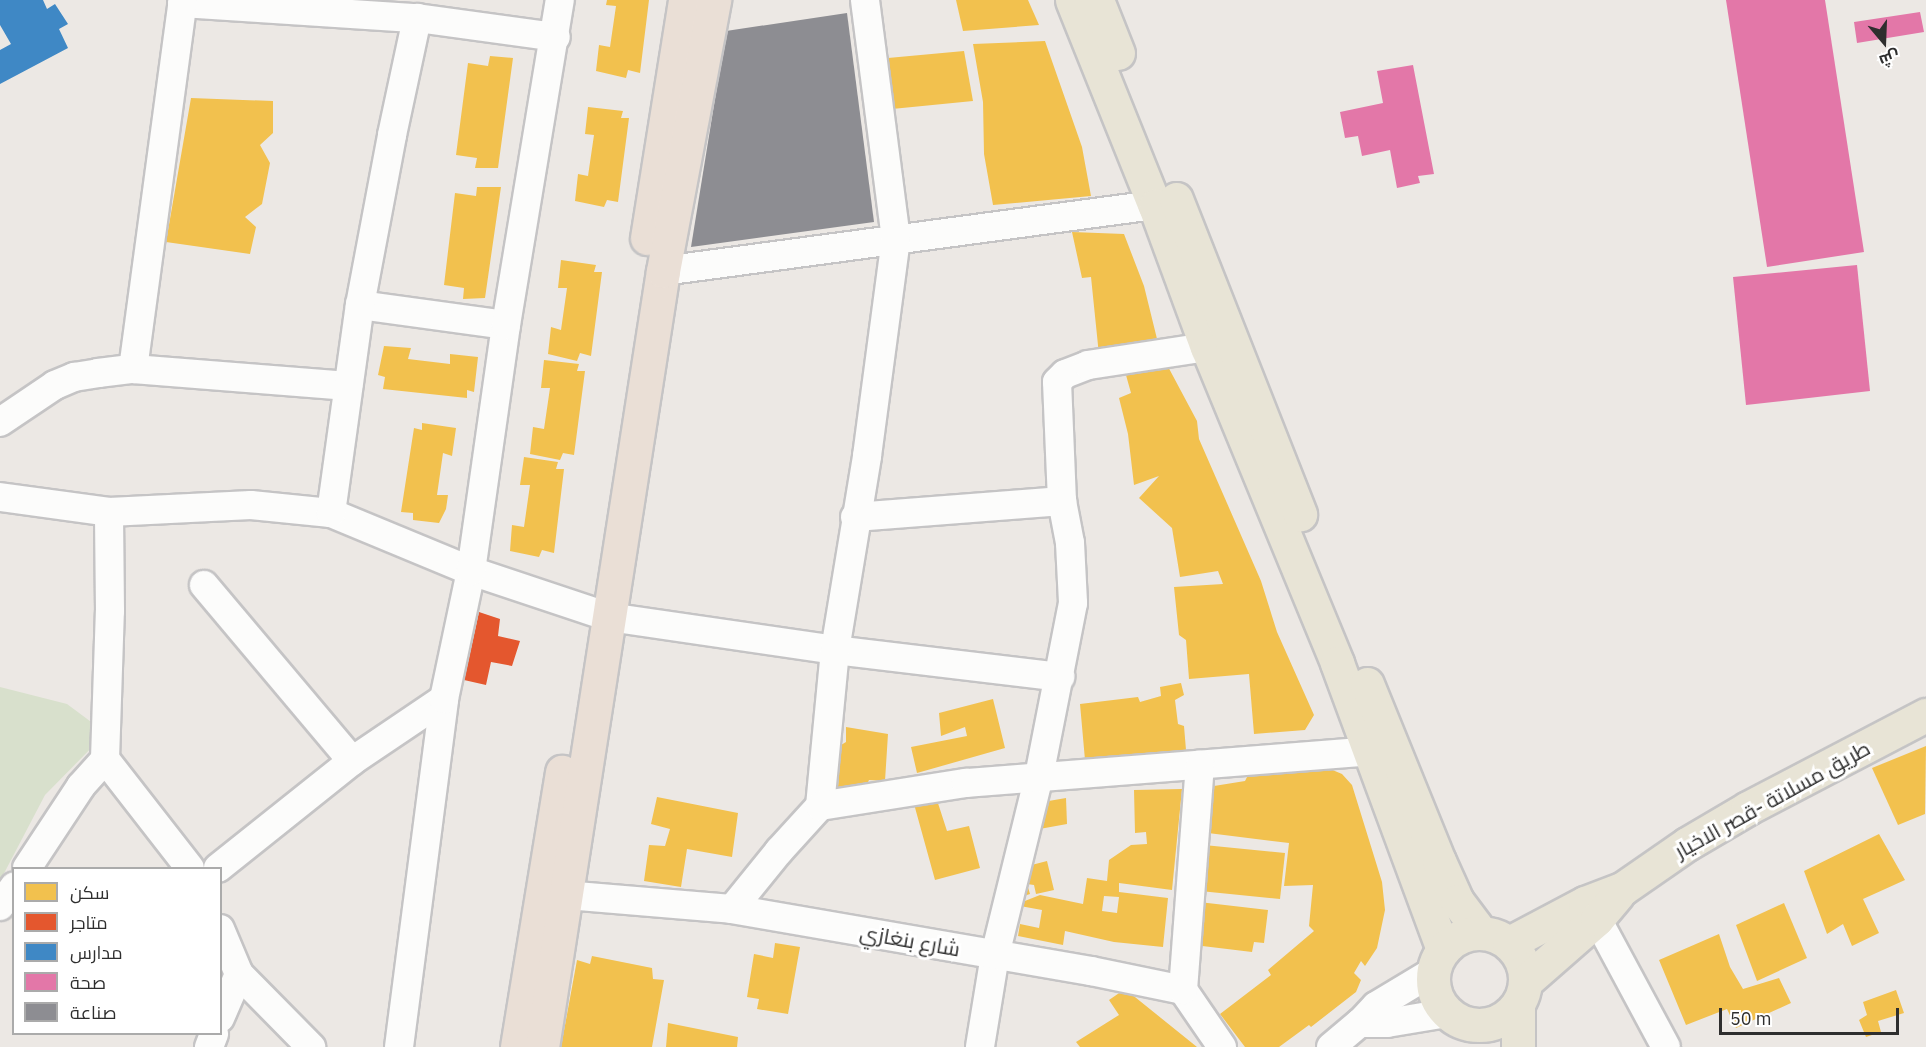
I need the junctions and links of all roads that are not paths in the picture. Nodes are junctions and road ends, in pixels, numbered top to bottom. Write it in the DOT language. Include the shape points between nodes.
graph roads {
  1 [pos="560,0"];
  2 [pos="685,0"];
  3 [pos="714,0"];
  4 [pos="865,0"];
  5 [pos="1072,0"];
  6 [pos="1097,0"];
  7 [pos="182,2"];
  8 [pos="417,18"];
  9 [pos="556,38"];
  10 [pos="1108,61"];
  11 [pos="1166,203"];
  12 [pos="896,239"];
  13 [pos="663,271"];
  14 [pos="360,305"];
  15 [pos="506,325"];
  16 [pos="1207,346"];
  17 [pos="134,369"];
  18 [pos="348,387"];
  19 [pos="0,422"];
  20 [pos="0,497"];
  21 [pos="1062,501"];
  22 [pos="109,512"];
  23 [pos="331,513"];
  24 [pos="855,517"];
  25 [pos="471,571"];
  26 [pos="204,585"];
  27 [pos="598,614"];
  28 [pos="835,650"];
  29 [pos="1347,660"];
  30 [pos="1060,677"];
  31 [pos="444,699"];
  32 [pos="1926,715"];
  33 [pos="1369,751"];
  34 [pos="105,759"];
  35 [pos="352,761"];
  36 [pos="1200,765"];
  37 [pos="1039,776"];
  38 [pos="820,807"];
  39 [pos="28,867"];
  40 [pos="189,867"];
  41 [pos="219,867"];
  42 [pos="1622,889"];
  43 [pos="12,890"];
  44 [pos="566,895"];
  45 [pos="0,906"];
  46 [pos="732,909"];
  47 [pos="1597,919"];
  48 [pos="222,934"];
  49 [pos="1495,938"];
  50 [pos="995,955"];
  51 [pos="1438,960"];
  52 [pos="239,975"];
  53 [pos="1183,990"];
  54 [pos="1522,993"];
  55 [pos="222,1013"];
  56 [pos="1360,1023"];
  57 [pos="1461,1027"];
  58 [pos="519,1046"];
  59 [pos="311,1047"];
  60 [pos="399,1047"];
  61 [pos="980,1047"];
  62 [pos="1222,1047"];
  63 [pos="1331,1047"];
  64 [pos="1518,1047"];
  65 [pos="1666,1047"];
  1 -- 9 [label="street"];
  2 -- 27 [label="highway"];
  3 -- 13 [label="highway"];
  4 -- 12 [label="street"];
  5 -- 10 [label="main road"];
  6 -- 10 [label="main road"];
  7 -- 8 [label="street"];
  7 -- 17 [label="street"];
  8 -- 9 [label="street"];
  8 -- 14 [label="street"];
  9 -- 15 [label="street"];
  10 -- 11 [label="main road"];
  11 -- 12 [label="street"];
  11 -- 16 [label="main road"];
  11 -- 29 [label="main road"];
  12 -- 13 [label="street"];
  12 -- 24 [label="street"];
  13 -- 27 [label="highway"];
  14 -- 15 [label="street"];
  14 -- 18 [label="street"];
  15 -- 25 [label="street"];
  16 -- 21 [label="street" via="1088,365 1065,374 1057,382"];
  16 -- 29 [label="main road"];
  17 -- 18 [label="street"];
  17 -- 19 [label="street" via="74,377 55,385"];
  18 -- 23 [label="street"];
  20 -- 22 [label="street"];
  21 -- 24 [label="street"];
  21 -- 30 [label="street" via="1070,543 1073,603"];
  22 -- 23 [label="street" via="251,505"];
  22 -- 34 [label="street"];
  23 -- 25 [label="street"];
  24 -- 28 [label="street"];
  25 -- 27 [label="street"];
  25 -- 31 [label="street"];
  26 -- 35 [label="street"];
  27 -- 28 [label="street"];
  27 -- 44 [label="highway"];
  27 -- 58 [label="highway"];
  28 -- 30 [label="street"];
  28 -- 38 [label="street"];
  29 -- 33 [label="main road"];
  29 -- 49 [label="main road" via="1457,901"];
  30 -- 37 [label="street"];
  31 -- 35 [label="street"];
  31 -- 60 [label="street"];
  32 -- 42 [label="main road, طريق مسلاتة -قصر الاخيار" via="1748,808"];
  33 -- 36 [label="street"];
  33 -- 51 [label="main road"];
  34 -- 39 [label="street" via="81,786"];
  34 -- 40 [label="street"];
  35 -- 41 [label="street"];
  36 -- 37 [label="street"];
  36 -- 53 [label="street"];
  37 -- 38 [label="street" via="966,783"];
  37 -- 50 [label="street"];
  38 -- 46 [label="street"];
  42 -- 47 [label="main road"];
  42 -- 49 [label="main road"];
  43 -- 45 [label="street"];
  44 -- 46 [label="street, شارع بنغازي"];
  44 -- 58 [label="highway"];
  46 -- 50 [label="street, شارع بنغازي"];
  47 -- 54 [label="main road"];
  47 -- 65 [label="street"];
  48 -- 52 [label="street"];
  49 -- 51 [label="main road" via="1460,937"];
  49 -- 54 [label="main road" via="1522,960"];
  50 -- 53 [label="street, شارع بنغازي"];
  50 -- 61 [label="street"];
  51 -- 56 [label="street"];
  51 -- 57 [label="main road" via="1437,999"];
  52 -- 55 [label="street"];
  52 -- 59 [label="street"];
  53 -- 62 [label="street"];
  54 -- 57 [label="main road" via="1509,1014 1498,1021"];
  54 -- 64 [label="main road"];
  56 -- 57 [label="street"];
  56 -- 63 [label="street"];
}
